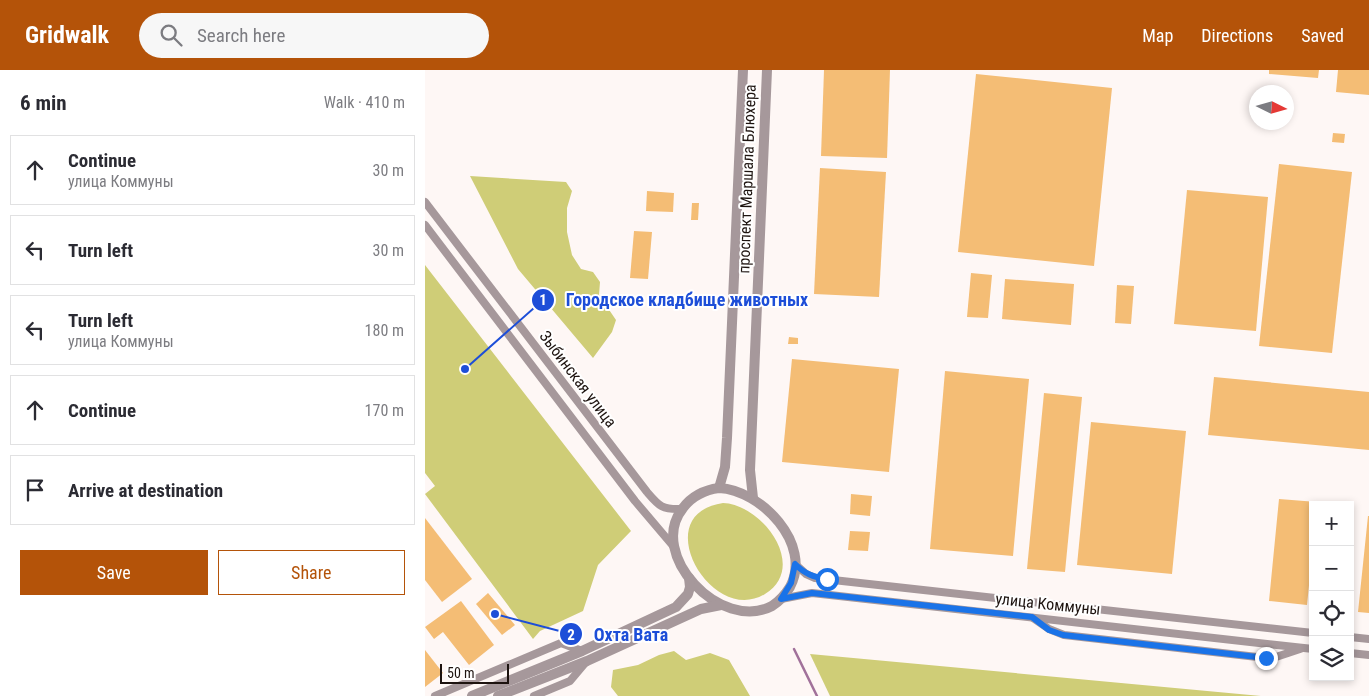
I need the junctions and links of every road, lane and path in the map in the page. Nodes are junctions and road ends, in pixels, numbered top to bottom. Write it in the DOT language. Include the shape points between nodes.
graph roads {
  1 [pos="743,70"];
  2 [pos="767,70"];
  3 [pos="425,202"];
  4 [pos="425,225"];
  5 [pos="475,267"];
  6 [pos="463,275"];
  7 [pos="719,488"];
  8 [pos="753,498"];
  9 [pos="682,509"];
  10 [pos="674,547"];
  11 [pos="795,564"];
  12 [pos="689,578"];
  13 [pos="781,599"];
  14 [pos="721,605"];
  15 [pos="1032,617"];
  16 [pos="1309,633"];
  17 [pos="1354,637"];
  18 [pos="1369,639"];
  19 [pos="1303,648"];
  20 [pos="1309,649"];
  21 [pos="582,651"];
  22 [pos="1354,653"];
  23 [pos="1369,655"];
  24 [pos="587,661"];
  25 [pos="435,696"];
  26 [pos="472,696"];
  27 [pos="498,696"];
  28 [pos="534,696"];
  1 -- 7 [label="street, проспект Маршала Блюхера" via="727,438"];
  2 -- 8 [label="street, проспект Маршала Блюхера" via="750,470"];
  3 -- 5 [label="street, Зыбинская улица"];
  4 -- 6 [label="street, Зыбинская улица"];
  5 -- 6 [label="street"];
  5 -- 9 [label="street, Зыбинская улица" via="647,492 667,510"];
  6 -- 10 [label="street, Зыбинская улица"];
  7 -- 8 [label="street"];
  7 -- 9 [label="street" via="692,498"];
  8 -- 11 [label="street" via="783,529 791,544"];
  9 -- 10 [label="street" via="675,524"];
  10 -- 12 [label="street"];
  11 -- 13 [label="street" via="791,583"];
  11 -- 16 [label="street, улица Коммуны" via="815,578"];
  12 -- 14 [label="street" via="705,595"];
  12 -- 21 [label="street" via="688,594 676,607"];
  13 -- 14 [label="street" via="756,612 738,611"];
  13 -- 15 [label="street, улица Коммуны" via="812,593"];
  14 -- 24 [label="street" via="701,609"];
  15 -- 19 [label="street, улица Коммуны"];
  15 -- 19 [label="street" via="1057,633 1266,658"];
  17 -- 18 [label="street"];
  19 -- 20 [label="street, улица Коммуны"];
  21 -- 25 [label="street" via="561,643"];
  21 -- 26 [label="street"];
  22 -- 23 [label="street"];
  24 -- 27 [label="street"];
  24 -- 28 [label="street" via="570,681"];
}
